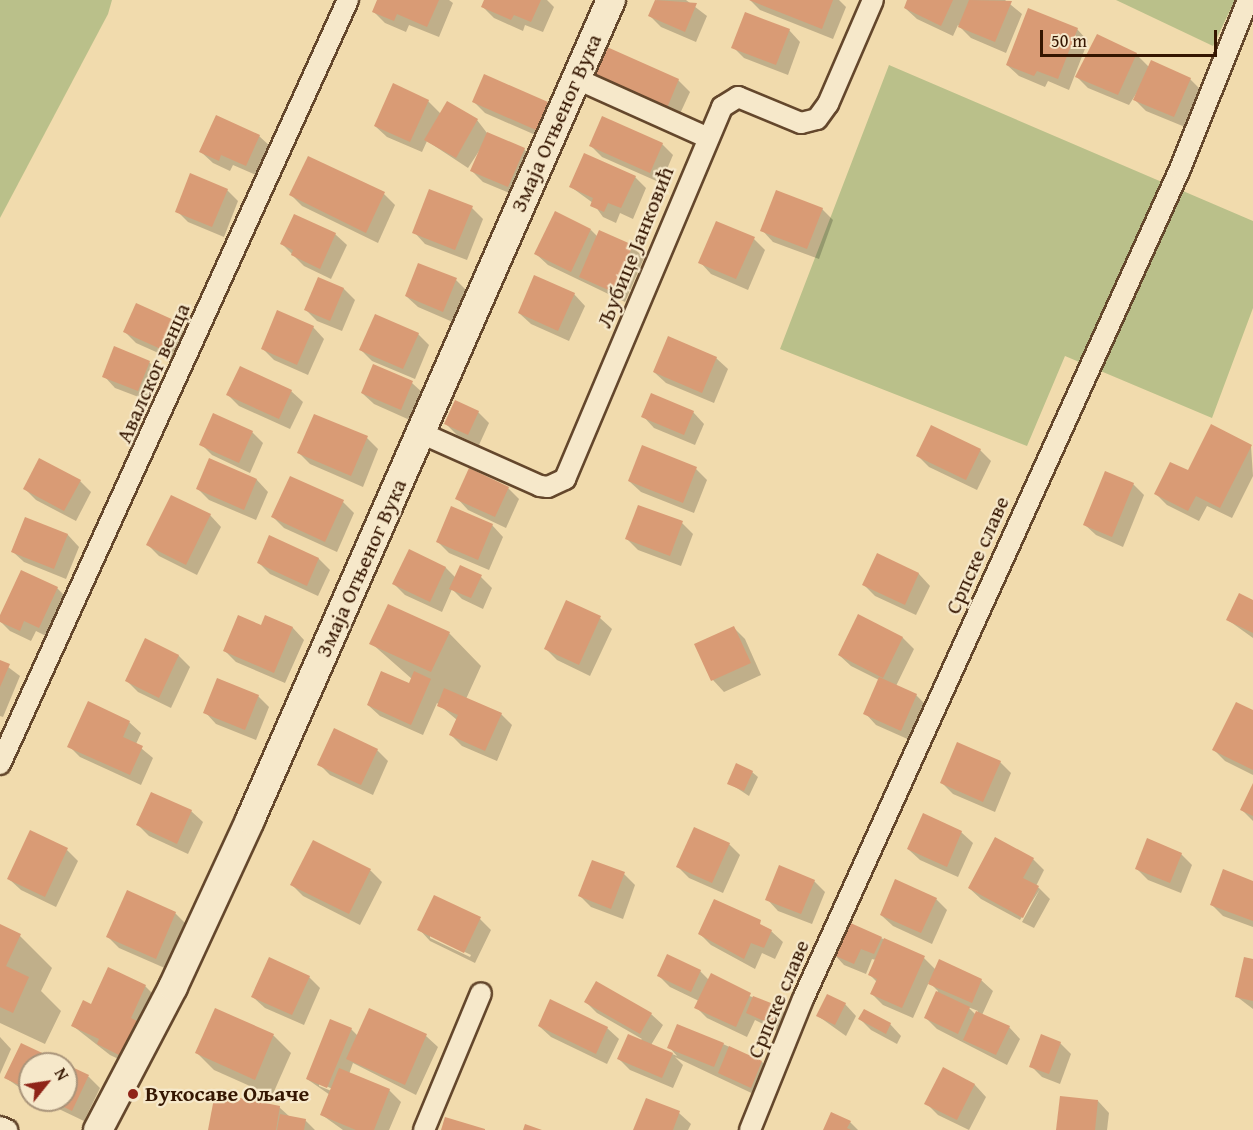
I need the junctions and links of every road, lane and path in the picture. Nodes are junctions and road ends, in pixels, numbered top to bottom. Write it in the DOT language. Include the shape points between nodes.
graph roads {
  1 [pos="348,0"];
  2 [pos="611,0"];
  3 [pos="873,0"];
  4 [pos="1248,0"];
  5 [pos="577,79"];
  6 [pos="706,137"];
  7 [pos="420,433"];
  8 [pos="0,764"];
  9 [pos="481,993"];
  10 [pos="0,1127"];
  11 [pos="7,1130"];
  12 [pos="98,1130"];
  13 [pos="424,1130"];
  14 [pos="750,1130"];
  1 -- 8 [label="street, Авалског венца"];
  2 -- 5 [label="street, Змаја Огњеног Вука"];
  3 -- 6 [label="street, Љубице Јанковић" via="828,104 817,119 801,123 738,97 722,107"];
  4 -- 14 [label="street, Српске славе" via="1180,169 803,999"];
  5 -- 6 [label="street"];
  5 -- 7 [label="street, Змаја Огњеног Вука"];
  6 -- 7 [label="street, Љубице Јанковић" via="565,479 548,487 540,486"];
  7 -- 12 [label="street, Змаја Огњеног Вука" via="173,987"];
  9 -- 13 [label="street"];
  10 -- 11 [label="street"];
}
